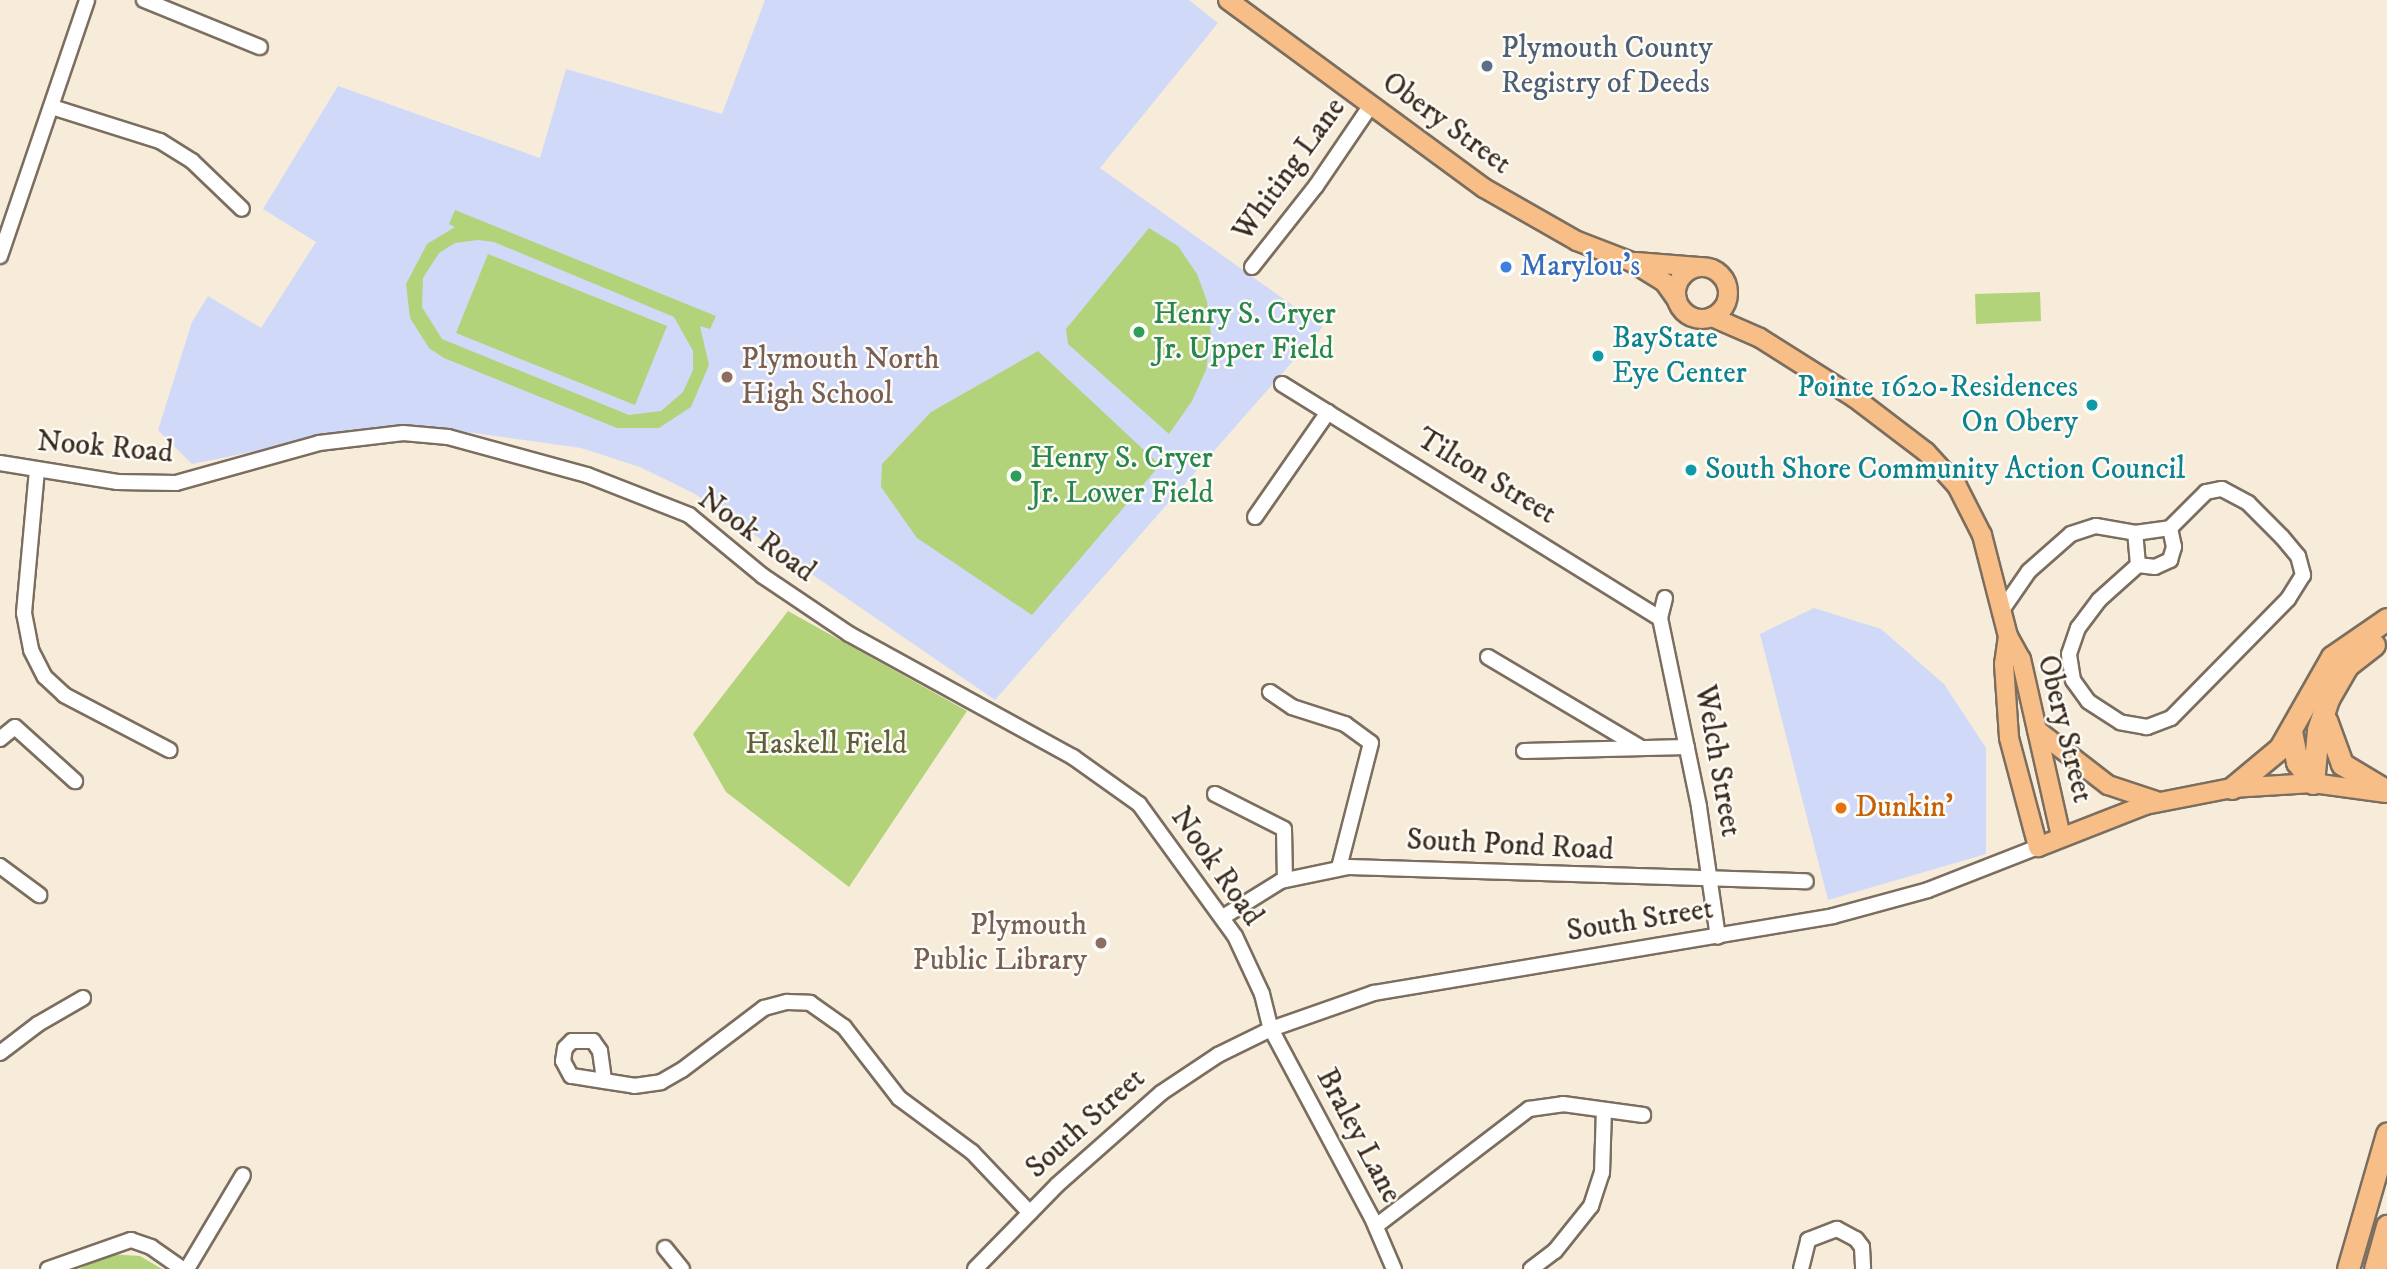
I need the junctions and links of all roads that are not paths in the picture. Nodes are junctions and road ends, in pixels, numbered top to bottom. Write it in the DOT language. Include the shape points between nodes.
graph roads {
  1 [pos="87,0"];
  2 [pos="144,0"];
  3 [pos="1212,0"];
  4 [pos="1234,6"];
  5 [pos="260,47"];
  6 [pos="1371,104"];
  7 [pos="52,107"];
  8 [pos="242,209"];
  9 [pos="0,256"];
  10 [pos="1632,262"];
  11 [pos="1252,267"];
  12 [pos="1699,267"];
  13 [pos="1727,298"];
  14 [pos="1677,300"];
  15 [pos="1712,317"];
  16 [pos="1760,338"];
  17 [pos="1283,384"];
  18 [pos="1328,412"];
  19 [pos="0,463"];
  20 [pos="37,470"];
  21 [pos="1255,517"];
  22 [pos="2171,528"];
  23 [pos="2135,533"];
  24 [pos="2138,565"];
  25 [pos="1665,598"];
  26 [pos="2002,610"];
  27 [pos="1660,618"];
  28 [pos="2387,619"];
  29 [pos="2008,636"];
  30 [pos="2387,636"];
  31 [pos="1488,657"];
  32 [pos="1270,692"];
  33 [pos="2327,704"];
  34 [pos="2037,730"];
  35 [pos="2291,731"];
  36 [pos="0,739"];
  37 [pos="1687,747"];
  38 [pos="1641,748"];
  39 [pos="169,750"];
  40 [pos="1524,751"];
  41 [pos="75,781"];
  42 [pos="2313,783"];
  43 [pos="2232,788"];
  44 [pos="2387,792"];
  45 [pos="1215,794"];
  46 [pos="2160,802"];
  47 [pos="2061,837"];
  48 [pos="2038,847"];
  49 [pos="0,866"];
  50 [pos="1339,868"];
  51 [pos="1711,877"];
  52 [pos="1285,880"];
  53 [pos="1806,881"];
  54 [pos="39,895"];
  55 [pos="1223,916"];
  56 [pos="1718,937"];
  57 [pos="83,998"];
  58 [pos="1271,1029"];
  59 [pos="0,1052"];
  60 [pos="604,1081"];
  61 [pos="1604,1110"];
  62 [pos="1643,1115"];
  63 [pos="2387,1134"];
  64 [pos="243,1175"];
  65 [pos="1030,1213"];
  66 [pos="1376,1226"];
  67 [pos="2387,1226"];
  68 [pos="665,1248"];
  69 [pos="48,1269"];
  70 [pos="185,1269"];
  71 [pos="682,1269"];
  72 [pos="975,1269"];
  73 [pos="1394,1269"];
  74 [pos="1531,1269"];
  75 [pos="1801,1269"];
  76 [pos="1863,1269"];
  77 [pos="2348,1269"];
  78 [pos="2375,1269"];
  1 -- 7 [label="street"];
  2 -- 5 [label="street"];
  3 -- 4 [label="main road, Obery Street"];
  4 -- 6 [label="main road, Obery Street"];
  6 -- 10 [label="main road, Obery Street" via="1514,207 1577,241"];
  6 -- 11 [label="street, Whiting Lane" via="1316,186"];
  7 -- 8 [label="street" via="160,141 192,161"];
  7 -- 9 [label="street"];
  10 -- 12 [label="main road, Obery Street"];
  10 -- 14 [label="main road, Obery Street" via="1665,283"];
  12 -- 13 [label="main road, Obery Street" via="1721,276"];
  12 -- 14 [label="main road" via="1683,275"];
  13 -- 15 [label="main road"];
  13 -- 16 [label="main road, Obery Street"];
  14 -- 15 [label="main road, Obery Street" via="1691,317"];
  15 -- 16 [label="main road, Obery Street"];
  16 -- 26 [label="main road, Obery Street" via="1864,404 1943,468 1979,528"];
  17 -- 18 [label="street, Tilton Street"];
  18 -- 21 [label="street"];
  18 -- 27 [label="street, Tilton Street"];
  19 -- 20 [label="street, Nook Road"];
  20 -- 39 [label="street" via="24,613 31,650 45,677 64,695"];
  20 -- 55 [label="street, Nook Road" via="117,482 176,484 319,443 403,433 448,437 624,488 689,516 763,576 849,634 1121,788 1161,831"];
  22 -- 23 [label="street"];
  22 -- 24 [label="street" via="2174,547 2170,560 2155,567"];
  22 -- 24 [label="street" via="2206,492 2222,489 2248,503 2288,542 2303,575 2288,599 2171,718 2147,727 2120,722 2095,707 2077,687 2069,664 2070,645 2084,619"];
  23 -- 24 [label="street"];
  23 -- 26 [label="street" via="2096,526 2070,534 2029,571"];
  25 -- 27 [label="street, Welch Street"];
  26 -- 29 [label="main road, Obery Street"];
  27 -- 37 [label="street, Welch Street"];
  28 -- 35 [label="highway" via="2332,657"];
  29 -- 34 [label="main road, Obery Street" via="2021,659"];
  29 -- 48 [label="main road, Obery Street" via="2004,664 2009,738"];
  30 -- 33 [label="highway" via="2348,665"];
  31 -- 38 [label="street"];
  32 -- 50 [label="street" via="1292,707 1345,724 1371,743"];
  33 -- 42 [label="highway" via="2318,730"];
  33 -- 44 [label="highway" via="2328,732 2337,759"];
  34 -- 46 [label="main road" via="2108,785"];
  34 -- 47 [label="main road, Obery Street"];
  35 -- 42 [label="highway" via="2298,762"];
  35 -- 43 [label="highway" via="2264,766"];
  36 -- 41 [label="street" via="15,727"];
  37 -- 38 [label="street"];
  37 -- 51 [label="street, Welch Street"];
  38 -- 40 [label="street"];
  42 -- 43 [label="main road, South Street"];
  42 -- 44 [label="main road, South Street"];
  43 -- 46 [label="main road, South Street"];
  45 -- 52 [label="street" via="1284,829"];
  46 -- 47 [label="main road, South Street"];
  47 -- 48 [label="main road, South Street"];
  48 -- 56 [label="street, South Street" via="1928,890"];
  49 -- 54 [label="street"];
  50 -- 51 [label="street, South Pond Road" via="1492,869 1675,880"];
  50 -- 52 [label="street, South Pond Road"];
  51 -- 53 [label="street, South Pond Road"];
  51 -- 56 [label="street, Welch Street"];
  52 -- 55 [label="street, South Pond Road"];
  55 -- 58 [label="street, Nook Road" via="1262,994"];
  56 -- 58 [label="street, South Street" via="1374,993"];
  57 -- 59 [label="street"];
  58 -- 65 [label="street, South Street" via="1218,1055 1161,1093"];
  58 -- 66 [label="street, Braley Lane"];
  60 -- 65 [label="street" via="634,1086 661,1082 756,1012 788,1002 810,1003 844,1027 899,1098 972,1152"];
  61 -- 62 [label="street"];
  61 -- 66 [label="street" via="1563,1104 1529,1109"];
  61 -- 74 [label="street" via="1602,1173 1591,1206 1555,1251"];
  63 -- 77 [label="highway"];
  64 -- 70 [label="street"];
  65 -- 72 [label="street, South Street"];
  66 -- 73 [label="street, Braley Lane"];
  67 -- 78 [label="highway"];
  68 -- 71 [label="street"];
  69 -- 70 [label="street" via="131,1240"];
  75 -- 76 [label="street" via="1808,1240 1816,1233 1837,1229 1856,1238 1862,1247"];
}
